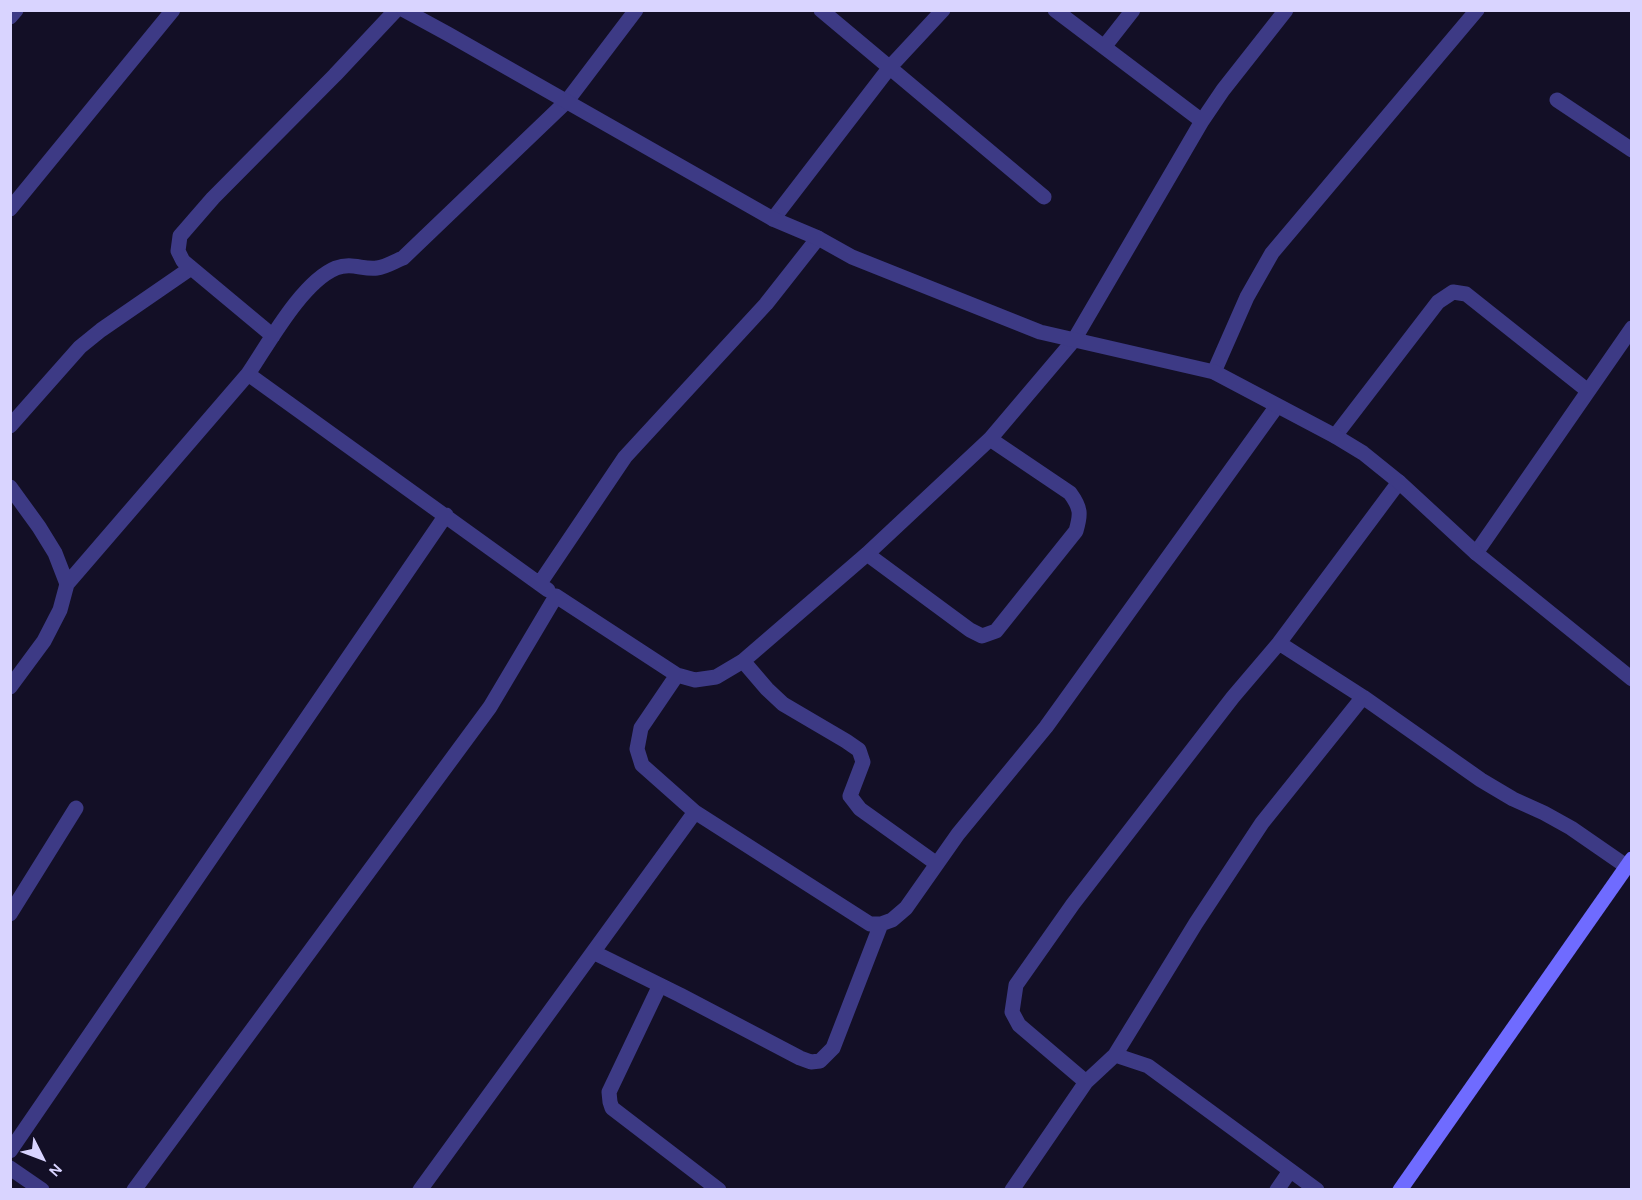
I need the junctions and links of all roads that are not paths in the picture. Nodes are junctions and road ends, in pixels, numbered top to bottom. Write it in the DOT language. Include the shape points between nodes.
graph roads {
  1 [pos="16,10"];
  2 [pos="172,10"];
  3 [pos="396,10"];
  4 [pos="404,10"];
  5 [pos="636,10"];
  6 [pos="821,10"];
  7 [pos="943,10"];
  8 [pos="1055,10"];
  9 [pos="1133,10"];
  10 [pos="1286,10"];
  11 [pos="1477,10"];
  12 [pos="10,17"];
  13 [pos="1104,47"];
  14 [pos="890,68"];
  15 [pos="1557,100"];
  16 [pos="567,101"];
  17 [pos="1202,121"];
  18 [pos="1632,150"];
  19 [pos="1044,197"];
  20 [pos="10,208"];
  21 [pos="773,219"];
  22 [pos="818,238"];
  23 [pos="191,268"];
  24 [pos="1632,328"];
  25 [pos="273,336"];
  26 [pos="1074,340"];
  27 [pos="1214,372"];
  28 [pos="248,374"];
  29 [pos="1588,391"];
  30 [pos="1276,405"];
  31 [pos="10,426"];
  32 [pos="1335,436"];
  33 [pos="990,439"];
  34 [pos="1399,482"];
  35 [pos="10,487"];
  36 [pos="446,515"];
  37 [pos="1476,553"];
  38 [pos="867,554"];
  39 [pos="540,583"];
  40 [pos="66,584"];
  41 [pos="556,596"];
  42 [pos="1279,643"];
  43 [pos="743,661"];
  44 [pos="677,675"];
  45 [pos="1632,679"];
  46 [pos="10,687"];
  47 [pos="1363,697"];
  48 [pos="76,808"];
  49 [pos="695,812"];
  50 [pos="1629,862"];
  51 [pos="937,864"];
  52 [pos="10,914"];
  53 [pos="881,924"];
  54 [pos="593,952"];
  55 [pos="660,985"];
  56 [pos="1115,1055"];
  57 [pos="1086,1082"];
  58 [pos="10,1151"];
  59 [pos="10,1168"];
  60 [pos="1290,1171"];
  61 [pos="42,1190"];
  62 [pos="135,1190"];
  63 [pos="420,1190"];
  64 [pos="719,1190"];
  65 [pos="1012,1190"];
  66 [pos="1277,1190"];
  67 [pos="1317,1190"];
  68 [pos="1400,1190"];
  1 -- 12 [label="street"];
  2 -- 20 [label="street"];
  3 -- 23 [label="street" via="180,236 178,251"];
  4 -- 16 [label="street"];
  5 -- 16 [label="street"];
  6 -- 14 [label="street"];
  7 -- 14 [label="street"];
  8 -- 13 [label="street"];
  9 -- 13 [label="street"];
  10 -- 17 [label="street"];
  11 -- 27 [label="street" via="1272,253 1247,297"];
  13 -- 17 [label="street"];
  14 -- 19 [label="street"];
  14 -- 21 [label="street"];
  15 -- 18 [label="street"];
  16 -- 21 [label="street"];
  16 -- 25 [label="street" via="403,258 378,268 350,265 327,273 307,291"];
  17 -- 26 [label="street"];
  21 -- 22 [label="street"];
  22 -- 26 [label="street" via="852,257 1029,328"];
  22 -- 39 [label="street" via="766,304 625,457"];
  23 -- 25 [label="street"];
  23 -- 31 [label="street" via="80,347"];
  24 -- 29 [label="street"];
  25 -- 28 [label="street"];
  26 -- 27 [label="street"];
  26 -- 33 [label="street"];
  27 -- 30 [label="street"];
  28 -- 36 [label="street"];
  28 -- 40 [label="street"];
  29 -- 32 [label="street" via="1466,294 1454,292 1438,302"];
  29 -- 37 [label="street"];
  30 -- 32 [label="street"];
  30 -- 51 [label="street" via="1046,727"];
  32 -- 34 [label="street"];
  33 -- 38 [label="street"];
  33 -- 38 [label="street" via="1070,493 1080,516 1076,531 996,631 982,636 970,630"];
  34 -- 37 [label="street"];
  34 -- 42 [label="street"];
  35 -- 40 [label="street" via="55,553"];
  36 -- 39 [label="street"];
  36 -- 58 [label="street"];
  37 -- 45 [label="street"];
  38 -- 43 [label="street"];
  39 -- 41 [label="street"];
  40 -- 46 [label="street" via="60,610 44,641"];
  41 -- 44 [label="street"];
  41 -- 62 [label="street" via="490,706"];
  42 -- 47 [label="street"];
  42 -- 57 [label="street" via="1136,821 1016,985 1012,1012 1019,1025"];
  43 -- 44 [label="street" via="716,677 695,680"];
  43 -- 51 [label="street" via="783,704 859,750 862,762 850,796 860,809"];
  44 -- 49 [label="street" via="641,728 637,749 642,765"];
  47 -- 50 [label="street" via="1481,780"];
  47 -- 56 [label="street" via="1262,823"];
  48 -- 52 [label="street"];
  49 -- 53 [label="street" via="870,924"];
  49 -- 54 [label="street"];
  50 -- 68 [label="main road"];
  51 -- 53 [label="street" via="906,908"];
  53 -- 55 [label="street" via="832,1048 820,1061 800,1058"];
  54 -- 55 [label="street"];
  54 -- 63 [label="street"];
  55 -- 64 [label="street" via="609,1092 610,1102 628,1121"];
  56 -- 57 [label="street"];
  56 -- 60 [label="street" via="1148,1066"];
  57 -- 65 [label="street"];
  59 -- 61 [label="street"];
  60 -- 66 [label="street"];
  60 -- 67 [label="street"];
}
